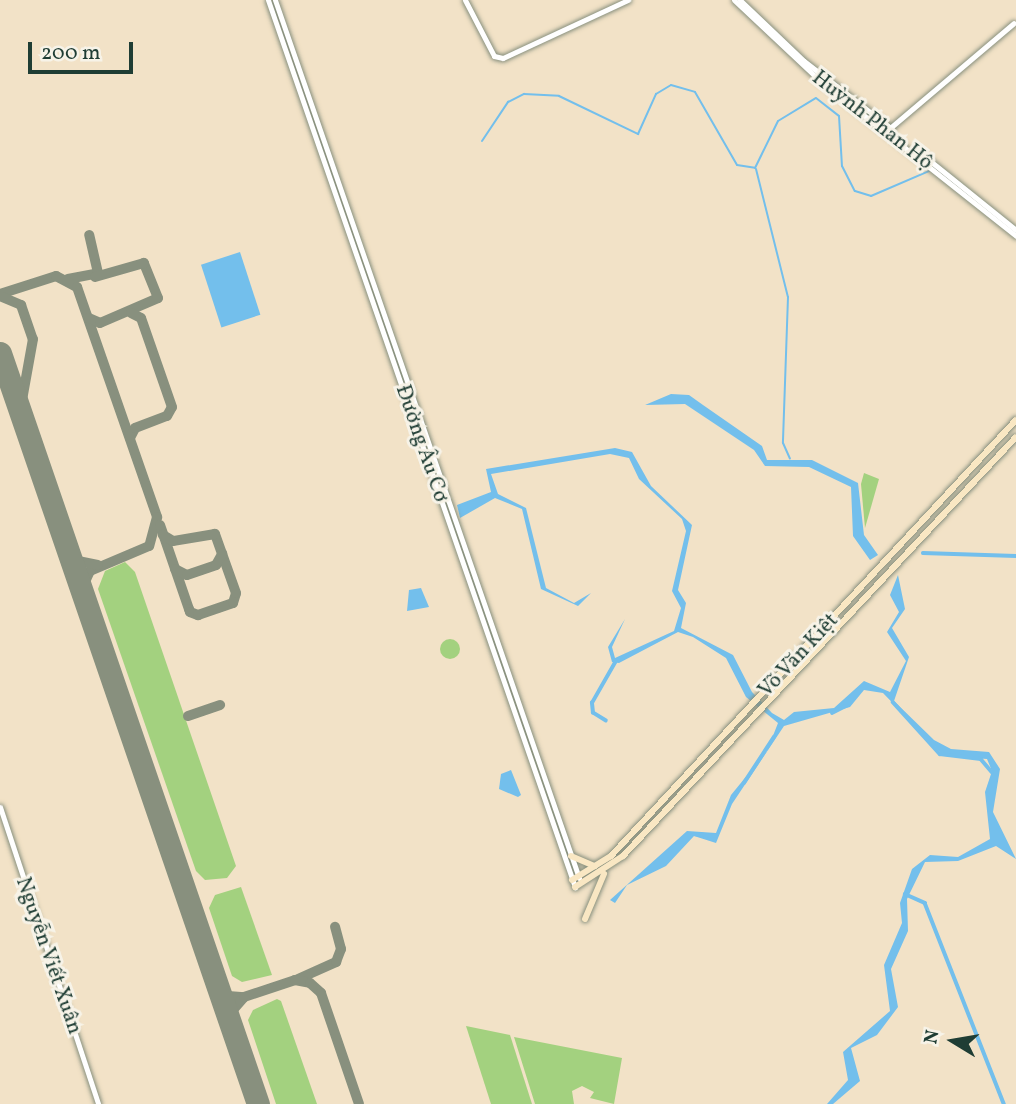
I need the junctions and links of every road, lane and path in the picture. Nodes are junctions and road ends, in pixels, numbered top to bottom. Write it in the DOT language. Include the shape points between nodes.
graph roads {
  1 [pos="268,0"];
  2 [pos="275,0"];
  3 [pos="464,0"];
  4 [pos="628,0"];
  5 [pos="734,0"];
  6 [pos="740,0"];
  7 [pos="1014,23"];
  8 [pos="289,35"];
  9 [pos="281,38"];
  10 [pos="890,128"];
  11 [pos="1016,230"];
  12 [pos="1016,236"];
  13 [pos="1016,421"];
  14 [pos="1016,437"];
  15 [pos="436,460"];
  16 [pos="428,463"];
  17 [pos="940,505"];
  18 [pos="946,512"];
  19 [pos="679,783"];
  20 [pos="686,790"];
  21 [pos="0,807"];
  22 [pos="552,809"];
  23 [pos="571,856"];
  24 [pos="600,864"];
  25 [pos="604,874"];
  26 [pos="576,882"];
  27 [pos="585,919"];
  28 [pos="98,1104"];
  1 -- 9 [label="street, Đường Âu Cơ"];
  2 -- 8 [label="street, Đường Âu Cơ"];
  3 -- 4 [label="street" via="494,56 503,58"];
  5 -- 12 [label="street, Huỳnh Phan Hộ" via="818,79"];
  6 -- 10 [label="street, Huỳnh Phan Hộ" via="804,61"];
  7 -- 10 [label="street, Huỳnh Phan Hộ"];
  8 -- 9 [label="street"];
  8 -- 15 [label="street, Đường Âu Cơ"];
  9 -- 16 [label="street, Đường Âu Cơ"];
  10 -- 11 [label="street, Huỳnh Phan Hộ"];
  13 -- 17 [label="main road, Võ Văn Kiệt"];
  14 -- 18 [label="main road, Võ Văn Kiệt"];
  15 -- 16 [label="street"];
  15 -- 22 [label="street, Đường Âu Cơ"];
  16 -- 22 [label="street, Đường Âu Cơ"];
  17 -- 18 [label="main road"];
  17 -- 19 [label="main road, Võ Văn Kiệt"];
  18 -- 20 [label="main road, Võ Văn Kiệt"];
  19 -- 20 [label="street"];
  19 -- 24 [label="main road, Võ Văn Kiệt"];
  20 -- 25 [label="main road, Võ Văn Kiệt"];
  21 -- 28 [label="street, Nguyễn Viết Xuân"];
  22 -- 23 [label="street, Đường Âu Cơ"];
  22 -- 26 [label="street, Đường Âu Cơ"];
  23 -- 24 [label="main road" via="585,865"];
  23 -- 26 [label="street, Đường Âu Cơ"];
  24 -- 26 [label="main road, Võ Văn Kiệt"];
  25 -- 26 [label="main road, Võ Văn Kiệt"];
  25 -- 27 [label="main road"];
}
